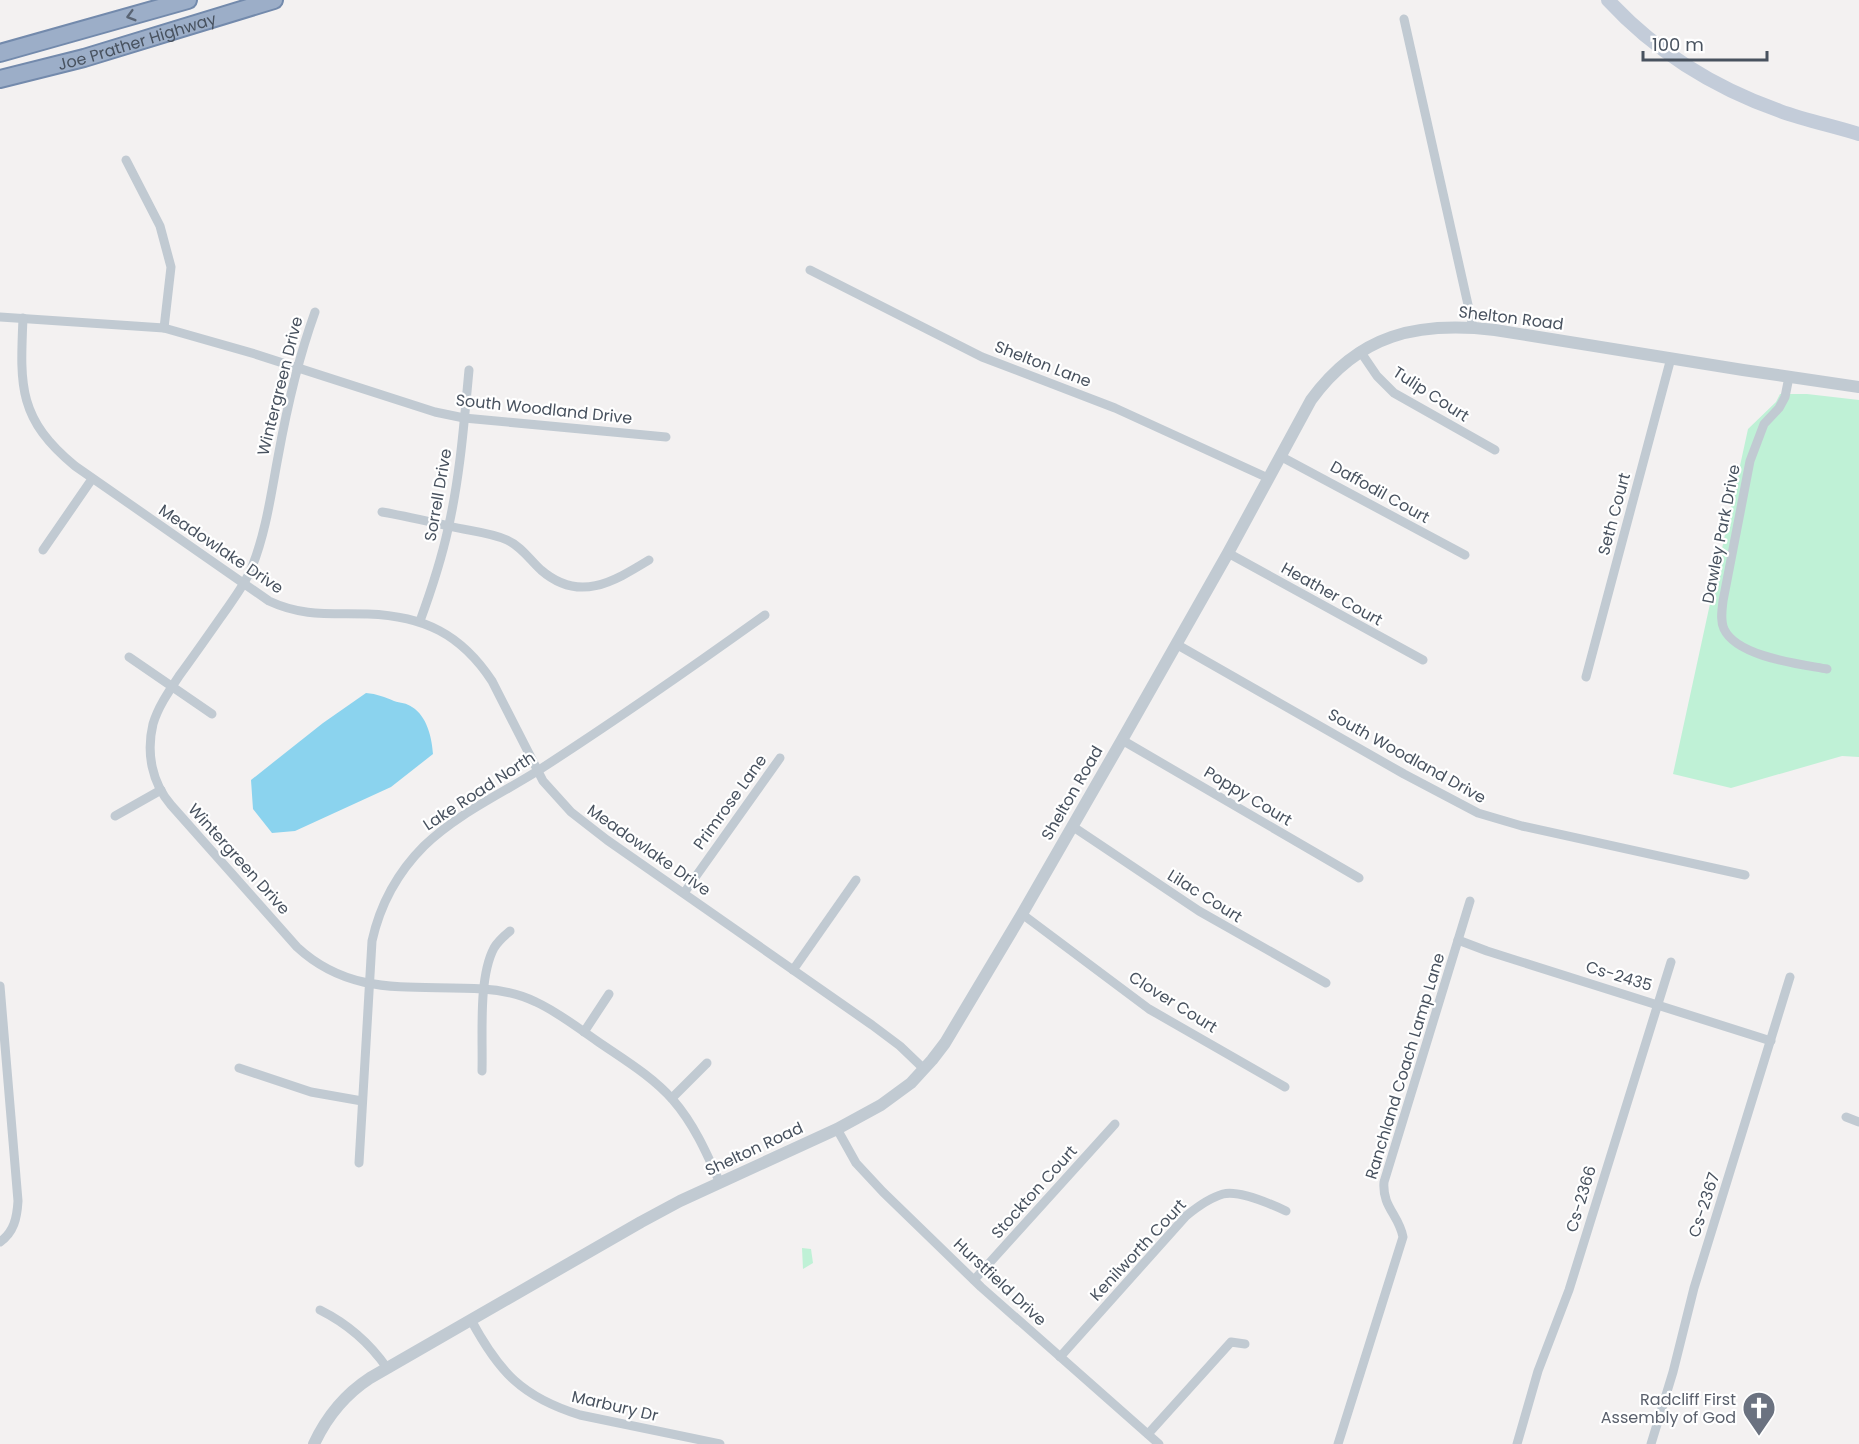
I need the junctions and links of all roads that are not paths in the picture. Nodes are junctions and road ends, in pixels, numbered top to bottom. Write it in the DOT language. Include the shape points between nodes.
graph roads {
  1 [pos="188,0"];
  2 [pos="274,0"];
  3 [pos="1608,0"];
  4 [pos="1404,19"];
  5 [pos="0,53"];
  6 [pos="0,79"];
  7 [pos="1816,122"];
  8 [pos="1859,128"];
  9 [pos="1859,134"];
  10 [pos="126,160"];
  11 [pos="810,270"];
  12 [pos="315,312"];
  13 [pos="0,317"];
  14 [pos="23,318"];
  15 [pos="1473,327"];
  16 [pos="164,328"];
  17 [pos="1360,351"];
  18 [pos="1671,358"];
  19 [pos="297,368"];
  20 [pos="469,370"];
  21 [pos="1789,377"];
  22 [pos="1859,387"];
  23 [pos="464,418"];
  24 [pos="666,436"];
  25 [pos="1495,450"];
  26 [pos="1280,456"];
  27 [pos="1268,478"];
  28 [pos="92,479"];
  29 [pos="382,512"];
  30 [pos="449,526"];
  31 [pos="43,550"];
  32 [pos="1228,553"];
  33 [pos="1465,555"];
  34 [pos="649,560"];
  35 [pos="244,584"];
  36 [pos="765,615"];
  37 [pos="420,621"];
  38 [pos="1176,644"];
  39 [pos="129,657"];
  40 [pos="1423,660"];
  41 [pos="1827,669"];
  42 [pos="1586,677"];
  43 [pos="171,687"];
  44 [pos="212,714"];
  45 [pos="1122,740"];
  46 [pos="780,758"];
  47 [pos="537,771"];
  48 [pos="160,790"];
  49 [pos="116,816"];
  50 [pos="1072,826"];
  51 [pos="1745,875"];
  52 [pos="1359,878"];
  53 [pos="856,880"];
  54 [pos="684,893"];
  55 [pos="1470,901"];
  56 [pos="1022,914"];
  57 [pos="510,931"];
  58 [pos="1458,940"];
  59 [pos="1671,962"];
  60 [pos="793,970"];
  61 [pos="1790,977"];
  62 [pos="368,984"];
  63 [pos="1326,984"];
  64 [pos="0,986"];
  65 [pos="484,989"];
  66 [pos="609,994"];
  67 [pos="1659,1004"];
  68 [pos="584,1032"];
  69 [pos="1771,1041"];
  70 [pos="707,1063"];
  71 [pos="239,1068"];
  72 [pos="924,1069"];
  73 [pos="482,1071"];
  74 [pos="1285,1086"];
  75 [pos="672,1098"];
  76 [pos="362,1101"];
  77 [pos="1846,1117"];
  78 [pos="1859,1122"];
  79 [pos="1115,1124"];
  80 [pos="837,1129"];
  81 [pos="359,1163"];
  82 [pos="720,1183"];
  83 [pos="1286,1211"];
  84 [pos="0,1242"];
  85 [pos="974,1280"];
  86 [pos="320,1310"];
  87 [pos="471,1320"];
  88 [pos="1245,1344"];
  89 [pos="1060,1357"];
  90 [pos="387,1368"];
  91 [pos="1148,1434"];
  92 [pos="314,1444"];
  93 [pos="720,1444"];
  94 [pos="1159,1444"];
  95 [pos="1338,1444"];
  96 [pos="1517,1444"];
  97 [pos="1651,1444"];
  1 -- 5 [label="highway, Joe Prather Highway, one-way"];
  2 -- 6 [label="highway, Joe Prather Highway" via="94,56"];
  3 -- 7 [label="main road" via="1649,38 1699,74 1749,99"];
  4 -- 15 [label="street"];
  7 -- 8 [label="main road"];
  7 -- 9 [label="main road"];
  10 -- 16 [label="street" via="160,226 171,267"];
  11 -- 27 [label="street, Shelton Lane" via="982,357 1115,408"];
  12 -- 19 [label="street, Wintergreen Drive"];
  13 -- 14 [label="street, South Woodland Drive"];
  14 -- 16 [label="street, South Woodland Drive"];
  14 -- 28 [label="street, Meadowlake Drive" via="21,372 27,404 58,452"];
  15 -- 17 [label="street, Shelton Road" via="1404,333"];
  15 -- 18 [label="street, Shelton Road"];
  16 -- 19 [label="street, South Woodland Drive"];
  17 -- 25 [label="street, Tulip Court" via="1394,393"];
  17 -- 26 [label="street, Shelton Road" via="1338,367 1316,393"];
  18 -- 21 [label="street, Shelton Road"];
  18 -- 42 [label="street, Seth Court"];
  19 -- 23 [label="street, South Woodland Drive"];
  19 -- 35 [label="street, Wintergreen Drive" via="263,533"];
  20 -- 23 [label="street, Sorrell Drive"];
  21 -- 22 [label="street, Shelton Road"];
  21 -- 41 [label="street, Dawley Park Drive" via="1785,397 1764,424 1750,461 1722,621 1730,638 1749,651"];
  23 -- 24 [label="street, South Woodland Drive"];
  23 -- 30 [label="street, Sorrell Drive"];
  26 -- 27 [label="street, Shelton Road"];
  26 -- 33 [label="street, Daffodil Court"];
  27 -- 32 [label="street, Shelton Road"];
  28 -- 31 [label="street"];
  28 -- 35 [label="street, Meadowlake Drive"];
  29 -- 30 [label="street"];
  30 -- 34 [label="street" via="508,540 556,581 574,587 604,584"];
  30 -- 37 [label="street, Sorrell Drive"];
  32 -- 38 [label="street, Shelton Road"];
  32 -- 40 [label="street, Heather Court"];
  35 -- 37 [label="street, Meadowlake Drive" via="268,601 303,613 369,614"];
  35 -- 43 [label="street, Wintergreen Drive"];
  36 -- 47 [label="street, Lake Road North"];
  37 -- 47 [label="street, Meadowlake Drive" via="462,645 482,667"];
  38 -- 45 [label="street, Shelton Road"];
  38 -- 51 [label="street, South Woodland Drive" via="1478,813"];
  39 -- 43 [label="street"];
  43 -- 44 [label="street"];
  43 -- 48 [label="street, Wintergreen Drive" via="157,713 151,736 151,760"];
  45 -- 50 [label="street, Shelton Road"];
  45 -- 52 [label="street, Poppy Court"];
  46 -- 54 [label="street, Primrose Lane"];
  47 -- 54 [label="street, Meadowlake Drive" via="582,822"];
  47 -- 62 [label="street, Lake Road North" via="445,828 407,865 378,918"];
  48 -- 49 [label="street"];
  48 -- 62 [label="street, Wintergreen Drive" via="297,947 332,972"];
  50 -- 56 [label="street, Shelton Road"];
  50 -- 63 [label="street, Lilac Court" via="1199,911"];
  53 -- 60 [label="street"];
  54 -- 60 [label="street, Meadowlake Drive"];
  55 -- 58 [label="street, Ranchland Coach Lamp Lane"];
  56 -- 72 [label="street, Shelton Road" via="945,1042"];
  56 -- 74 [label="street, Clover Court" via="1149,1009"];
  57 -- 65 [label="street" via="490,958"];
  58 -- 67 [label="street, Cs-2435"];
  58 -- 95 [label="street, Ranchland Coach Lamp Lane" via="1384,1182 1384,1198 1403,1237"];
  59 -- 67 [label="street, Cs-2366"];
  60 -- 72 [label="street, Meadowlake Drive" via="900,1046"];
  61 -- 69 [label="street, Cs-2367"];
  62 -- 65 [label="street, Wintergreen Drive"];
  62 -- 76 [label="street, Lake Road North"];
  64 -- 84 [label="street" via="18,1201 14,1226"];
  65 -- 68 [label="street, Wintergreen Drive" via="535,1001"];
  65 -- 73 [label="street"];
  66 -- 68 [label="street"];
  67 -- 69 [label="street, Cs-2435"];
  67 -- 96 [label="street, Cs-2366"];
  68 -- 75 [label="street, Wintergreen Drive"];
  69 -- 97 [label="street, Cs-2367" via="1694,1288"];
  70 -- 75 [label="street"];
  71 -- 76 [label="street" via="311,1092"];
  72 -- 80 [label="street, Shelton Road" via="900,1093"];
  75 -- 82 [label="street, Wintergreen Drive" via="700,1139"];
  76 -- 81 [label="street, Lake Road North"];
  77 -- 78 [label="street"];
  79 -- 85 [label="street, Stockton Court"];
  80 -- 82 [label="street, Shelton Road"];
  80 -- 85 [label="street, Hurstfield Drive" via="856,1163"];
  82 -- 87 [label="street, Shelton Road" via="641,1222"];
  83 -- 89 [label="street, Kenilworth Court" via="1258,1199 1225,1193 1203,1203 1186,1216"];
  85 -- 89 [label="street, Hurstfield Drive"];
  86 -- 90 [label="street" via="361,1336"];
  87 -- 90 [label="street, Shelton Road"];
  87 -- 93 [label="street, Marbury Dr" via="500,1367 518,1385 558,1409"];
  88 -- 91 [label="street" via="1231,1342"];
  89 -- 91 [label="street, Hurstfield Drive"];
  90 -- 92 [label="street, Shelton Road" via="339,1403"];
  91 -- 94 [label="street, Hurstfield Drive"];
}
